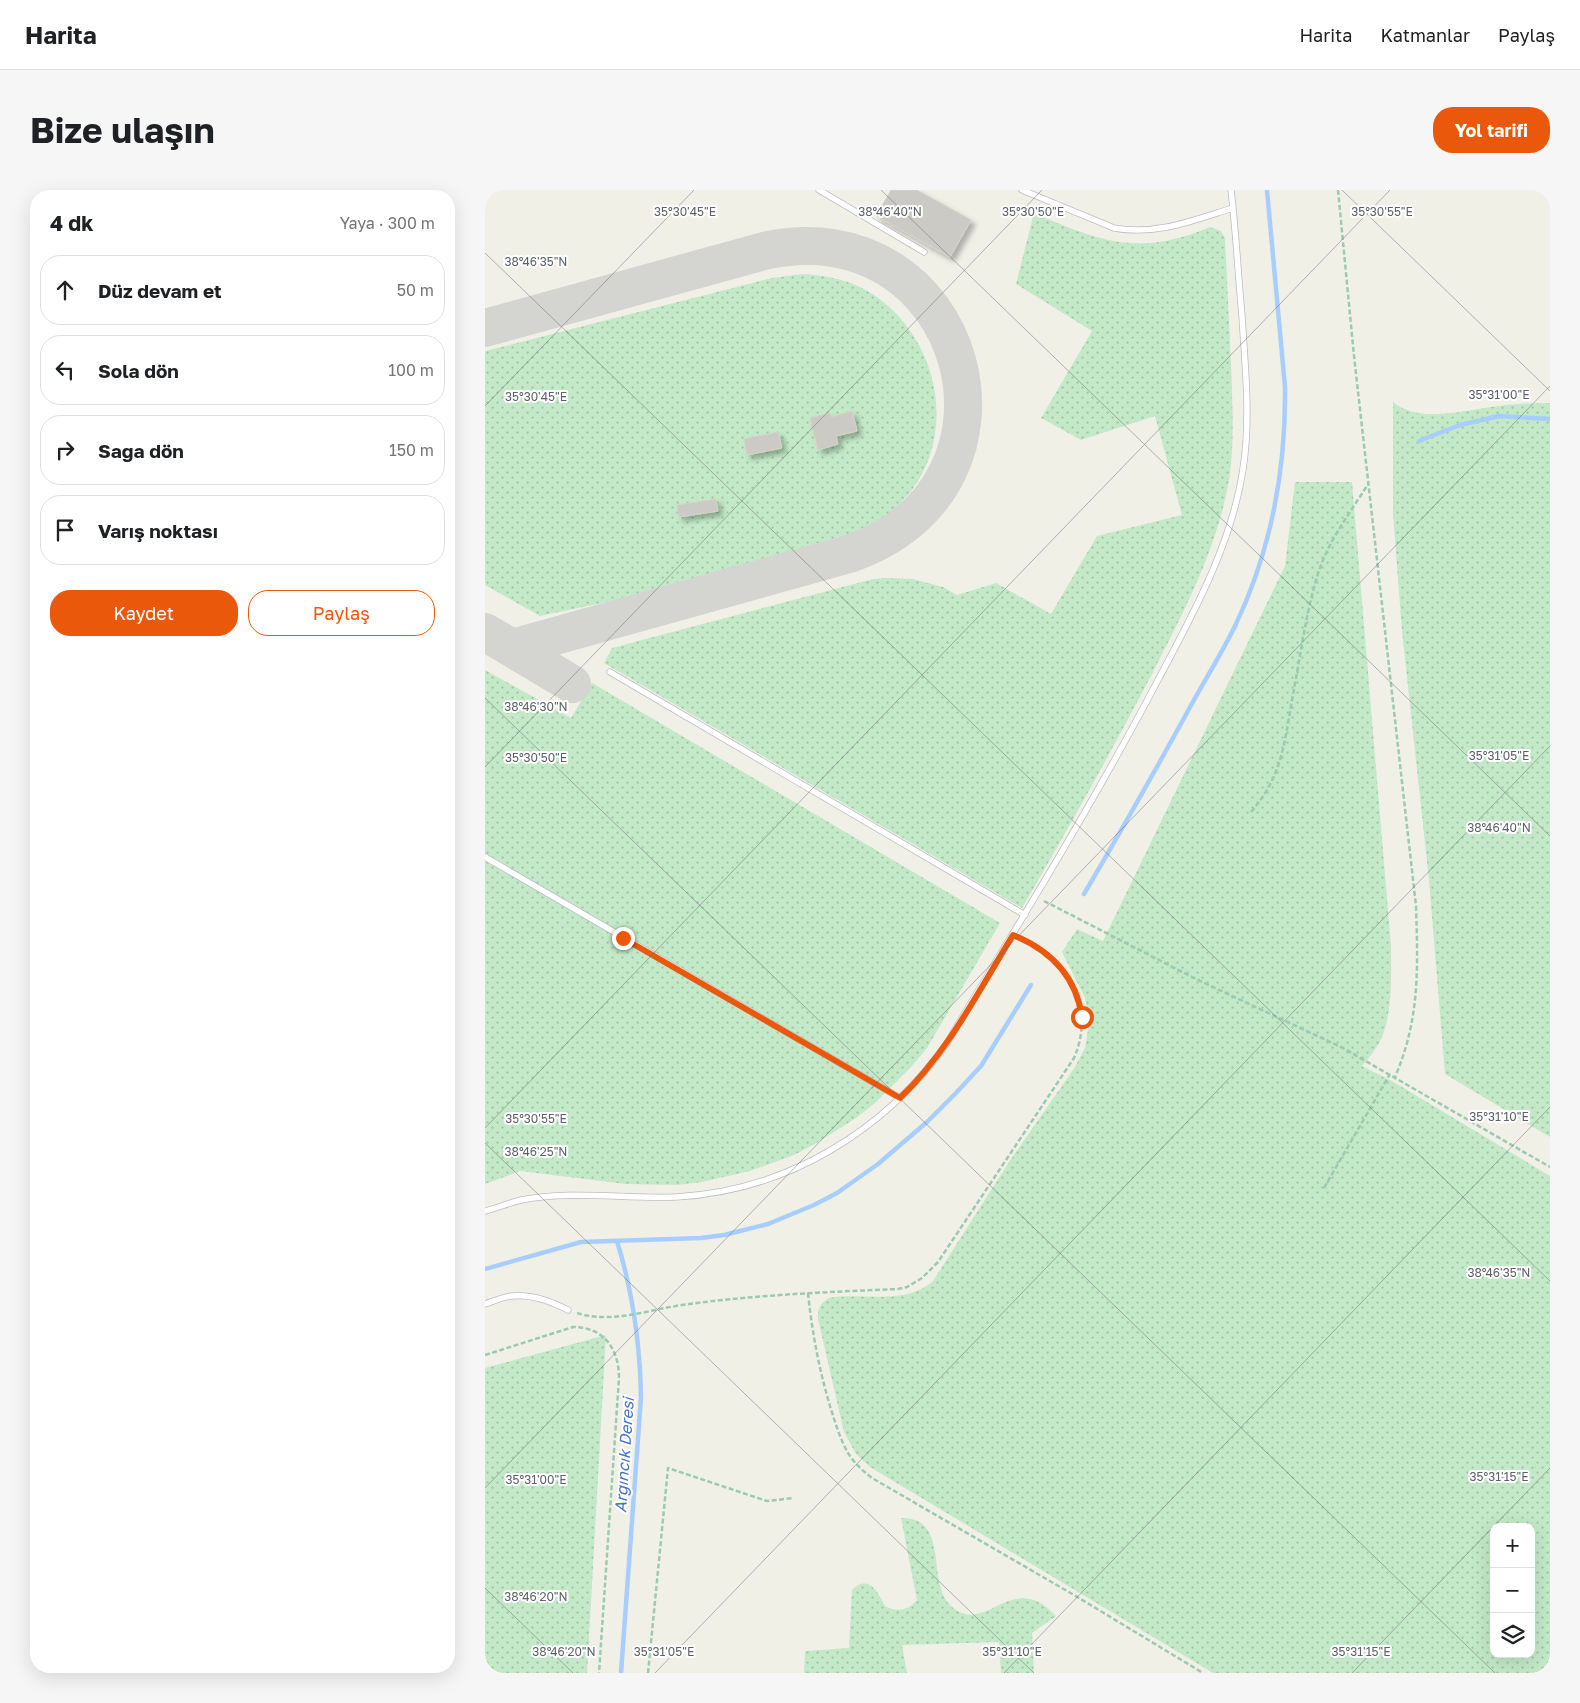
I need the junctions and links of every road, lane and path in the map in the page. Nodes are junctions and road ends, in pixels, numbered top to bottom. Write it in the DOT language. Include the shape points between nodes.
graph roads {
  1 [pos="819,190"];
  2 [pos="1022,190"];
  3 [pos="1231,190"];
  4 [pos="1338,190"];
  5 [pos="1233,208"];
  6 [pos="924,252"];
  7 [pos="1368,483"];
  8 [pos="610,672"];
  9 [pos="1251,812"];
  10 [pos="485,857"];
  11 [pos="1036,896"];
  12 [pos="1025,915"];
  13 [pos="1013,935"];
  14 [pos="1390,1074"];
  15 [pos="1395,1078"];
  16 [pos="900,1098"];
  17 [pos="1550,1166"];
  18 [pos="1324,1188"];
  19 [pos="485,1211"];
  20 [pos="808,1293"];
  21 [pos="485,1304"];
  22 [pos="569,1310"];
  23 [pos="485,1356"];
  24 [pos="794,1498"];
  25 [pos="599,1673"];
  26 [pos="648,1673"];
  27 [pos="1203,1673"];
  1 -- 6 [label="lane"];
  2 -- 5 [label="lane" via="1128,231 1155,230"];
  3 -- 5 [label="lane"];
  4 -- 7 [label="path"];
  5 -- 11 [label="lane" via="1247,412 1243,469 1234,512 1220,551 1177,644"];
  7 -- 9 [label="path" via="1335,534 1322,562 1313,592 1281,758 1270,788"];
  7 -- 15 [label="path" via="1416,922 1415,1011 1408,1045"];
  8 -- 12 [label="lane"];
  10 -- 16 [label="lane"];
  11 -- 12 [label="lane"];
  11 -- 14 [label="path"];
  12 -- 13 [label="lane"];
  13 -- 16 [label="lane" via="947,1043 924,1074"];
  13 -- 20 [label="path" via="1047,954 1073,985 1081,1008 1082,1027 1073,1058 946,1250 923,1278 898,1289"];
  14 -- 15 [label="path"];
  14 -- 18 [label="path"];
  15 -- 17 [label="path"];
  16 -- 19 [label="lane" via="864,1130 837,1148 796,1168 750,1184 677,1197 551,1197 522,1200"];
  20 -- 22 [label="path" via="682,1305 613,1317 589,1316"];
  20 -- 27 [label="path" via="815,1342 832,1412 843,1445 863,1471"];
  21 -- 22 [label="lane" via="511,1296 524,1296"];
  23 -- 25 [label="path" via="581,1327 603,1336 617,1359 619,1378"];
  24 -- 26 [label="path" via="767,1501 668,1468"];
}
